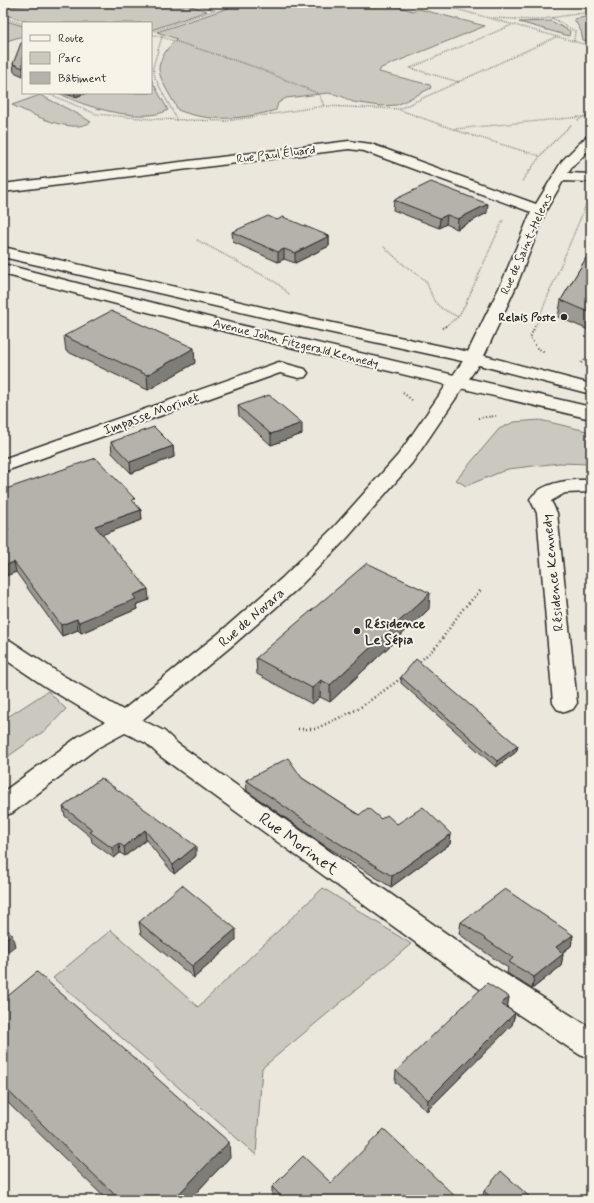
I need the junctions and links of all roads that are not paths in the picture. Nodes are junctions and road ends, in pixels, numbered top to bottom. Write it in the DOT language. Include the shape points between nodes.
graph roads {
  1 [pos="591,140"];
  2 [pos="558,177"];
  3 [pos="591,178"];
  4 [pos="3,188"];
  5 [pos="539,210"];
  6 [pos="3,252"];
  7 [pos="3,269"];
  8 [pos="474,358"];
  9 [pos="299,373"];
  10 [pos="458,383"];
  11 [pos="591,388"];
  12 [pos="591,413"];
  13 [pos="3,466"];
  14 [pos="591,486"];
  15 [pos="3,647"];
  16 [pos="565,703"];
  17 [pos="124,722"];
  18 [pos="3,806"];
  19 [pos="591,1046"];
  1 -- 2 [label="street, Rue de Saint-Helens"];
  2 -- 3 [label="street"];
  2 -- 5 [label="street, Rue de Saint-Helens"];
  4 -- 5 [label="street, Rue Paul Éluard" via="349,145 366,147"];
  5 -- 8 [label="street, Rue de Saint-Helens" via="510,282"];
  6 -- 8 [label="street, Avenue John Fitzgerald Kennedy"];
  7 -- 10 [label="street, Avenue John Fitzgerald Kennedy" via="96,295"];
  8 -- 10 [label="street, Rue de Saint-Helens"];
  8 -- 11 [label="street, Avenue John Fitzgerald Kennedy"];
  9 -- 13 [label="street, Impasse Morinet" via="279,367"];
  10 -- 12 [label="street, Avenue John Fitzgerald Kennedy"];
  10 -- 17 [label="street, Rue de Novara" via="405,459 341,532 289,584 226,640"];
  14 -- 16 [label="street, Résidence Kennedy" via="565,485 550,491 540,499 547,513"];
  15 -- 17 [label="street, Rue Morinet" via="54,681"];
  17 -- 18 [label="street, Rue de Novara" via="88,742"];
  17 -- 19 [label="street, Rue Morinet" via="155,737 481,974"];
}
